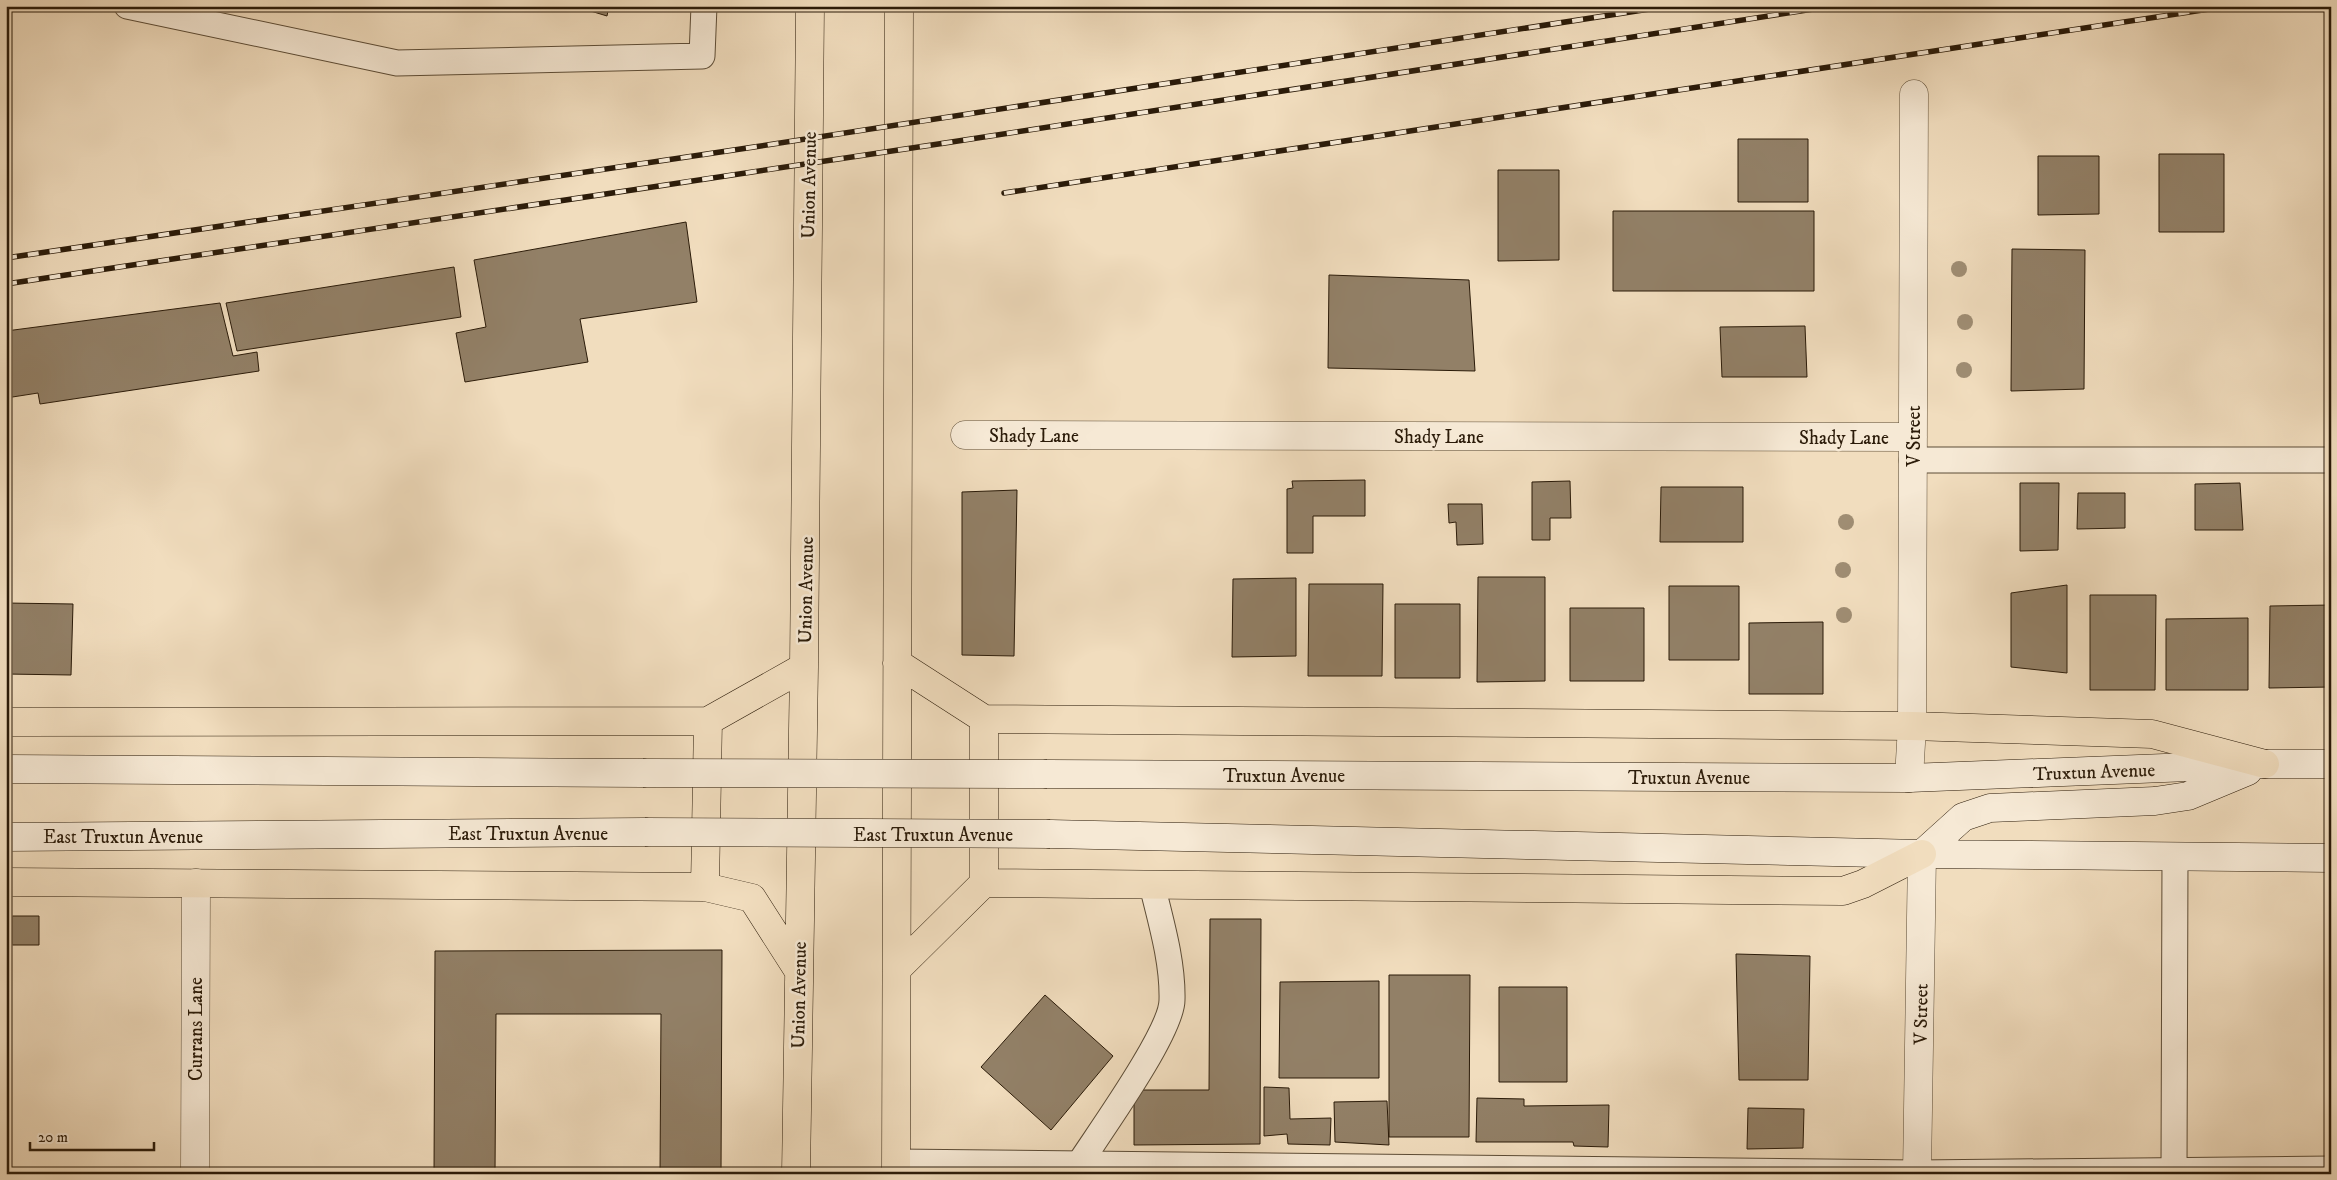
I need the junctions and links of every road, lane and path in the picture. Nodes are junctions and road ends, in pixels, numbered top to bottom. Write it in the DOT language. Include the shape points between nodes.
graph roads {
  1 [pos="127,6"];
  2 [pos="704,6"];
  3 [pos="810,6"];
  4 [pos="899,6"];
  5 [pos="198,13"];
  6 [pos="1914,94"];
  7 [pos="965,435"];
  8 [pos="1913,448"];
  9 [pos="2331,460"];
  10 [pos="897,664"];
  11 [pos="804,667"];
  12 [pos="984,719"];
  13 [pos="708,721"];
  14 [pos="6,722"];
  15 [pos="1912,726"];
  16 [pos="2265,764"];
  17 [pos="2331,764"];
  18 [pos="6,769"];
  19 [pos="1909,778"];
  20 [pos="6,837"];
  21 [pos="1922,854"];
  22 [pos="2175,856"];
  23 [pos="2331,858"];
  24 [pos="6,882"];
  25 [pos="196,883"];
  26 [pos="984,883"];
  27 [pos="1152,885"];
  28 [pos="705,888"];
  29 [pos="898,968"];
  30 [pos="798,970"];
  31 [pos="1079,1164"];
  32 [pos="896,1168"];
  33 [pos="2331,1169"];
  34 [pos="2174,1171"];
  35 [pos="194,1174"];
  36 [pos="796,1174"];
  37 [pos="1917,1174"];
  1 -- 5 [label="lane"];
  2 -- 5 [label="lane" via="702,56 397,63"];
  3 -- 11 [label="highway, Union Avenue"];
  4 -- 10 [label="highway"];
  6 -- 8 [label="main road, V Street"];
  7 -- 8 [label="main road, Shady Lane"];
  8 -- 9 [label="lane"];
  8 -- 15 [label="main road, V Street"];
  10 -- 12 [label="highway"];
  10 -- 29 [label="highway"];
  11 -- 13 [label="highway"];
  11 -- 30 [label="highway, Union Avenue"];
  12 -- 15 [label="highway"];
  12 -- 26 [label="highway"];
  13 -- 14 [label="highway"];
  13 -- 28 [label="highway"];
  15 -- 16 [label="highway" via="2152,734"];
  15 -- 19 [label="main road, V Street"];
  16 -- 17 [label="main road, Truxtun Avenue"];
  16 -- 19 [label="main road, Truxtun Avenue"];
  16 -- 21 [label="main road" via="2188,796 2155,801 1990,808 1963,817"];
  18 -- 19 [label="main road, Truxtun Avenue, bridge"];
  20 -- 21 [label="main road, East Truxtun Avenue, bridge" via="645,832 1050,834"];
  21 -- 22 [label="main road"];
  21 -- 27 [label="highway" via="1842,891"];
  21 -- 37 [label="main road, V Street"];
  22 -- 23 [label="main road"];
  22 -- 34 [label="lane"];
  24 -- 25 [label="highway"];
  25 -- 28 [label="highway"];
  25 -- 35 [label="main road, Currans Lane"];
  26 -- 27 [label="highway"];
  26 -- 29 [label="highway"];
  27 -- 31 [label="lane" via="1169,962 1173,1002 1162,1034"];
  28 -- 30 [label="highway" via="752,898"];
  29 -- 32 [label="highway"];
  30 -- 36 [label="highway, Union Avenue"];
  31 -- 32 [label="lane"];
  31 -- 37 [label="lane"];
  33 -- 34 [label="lane"];
  34 -- 37 [label="lane"];
}
